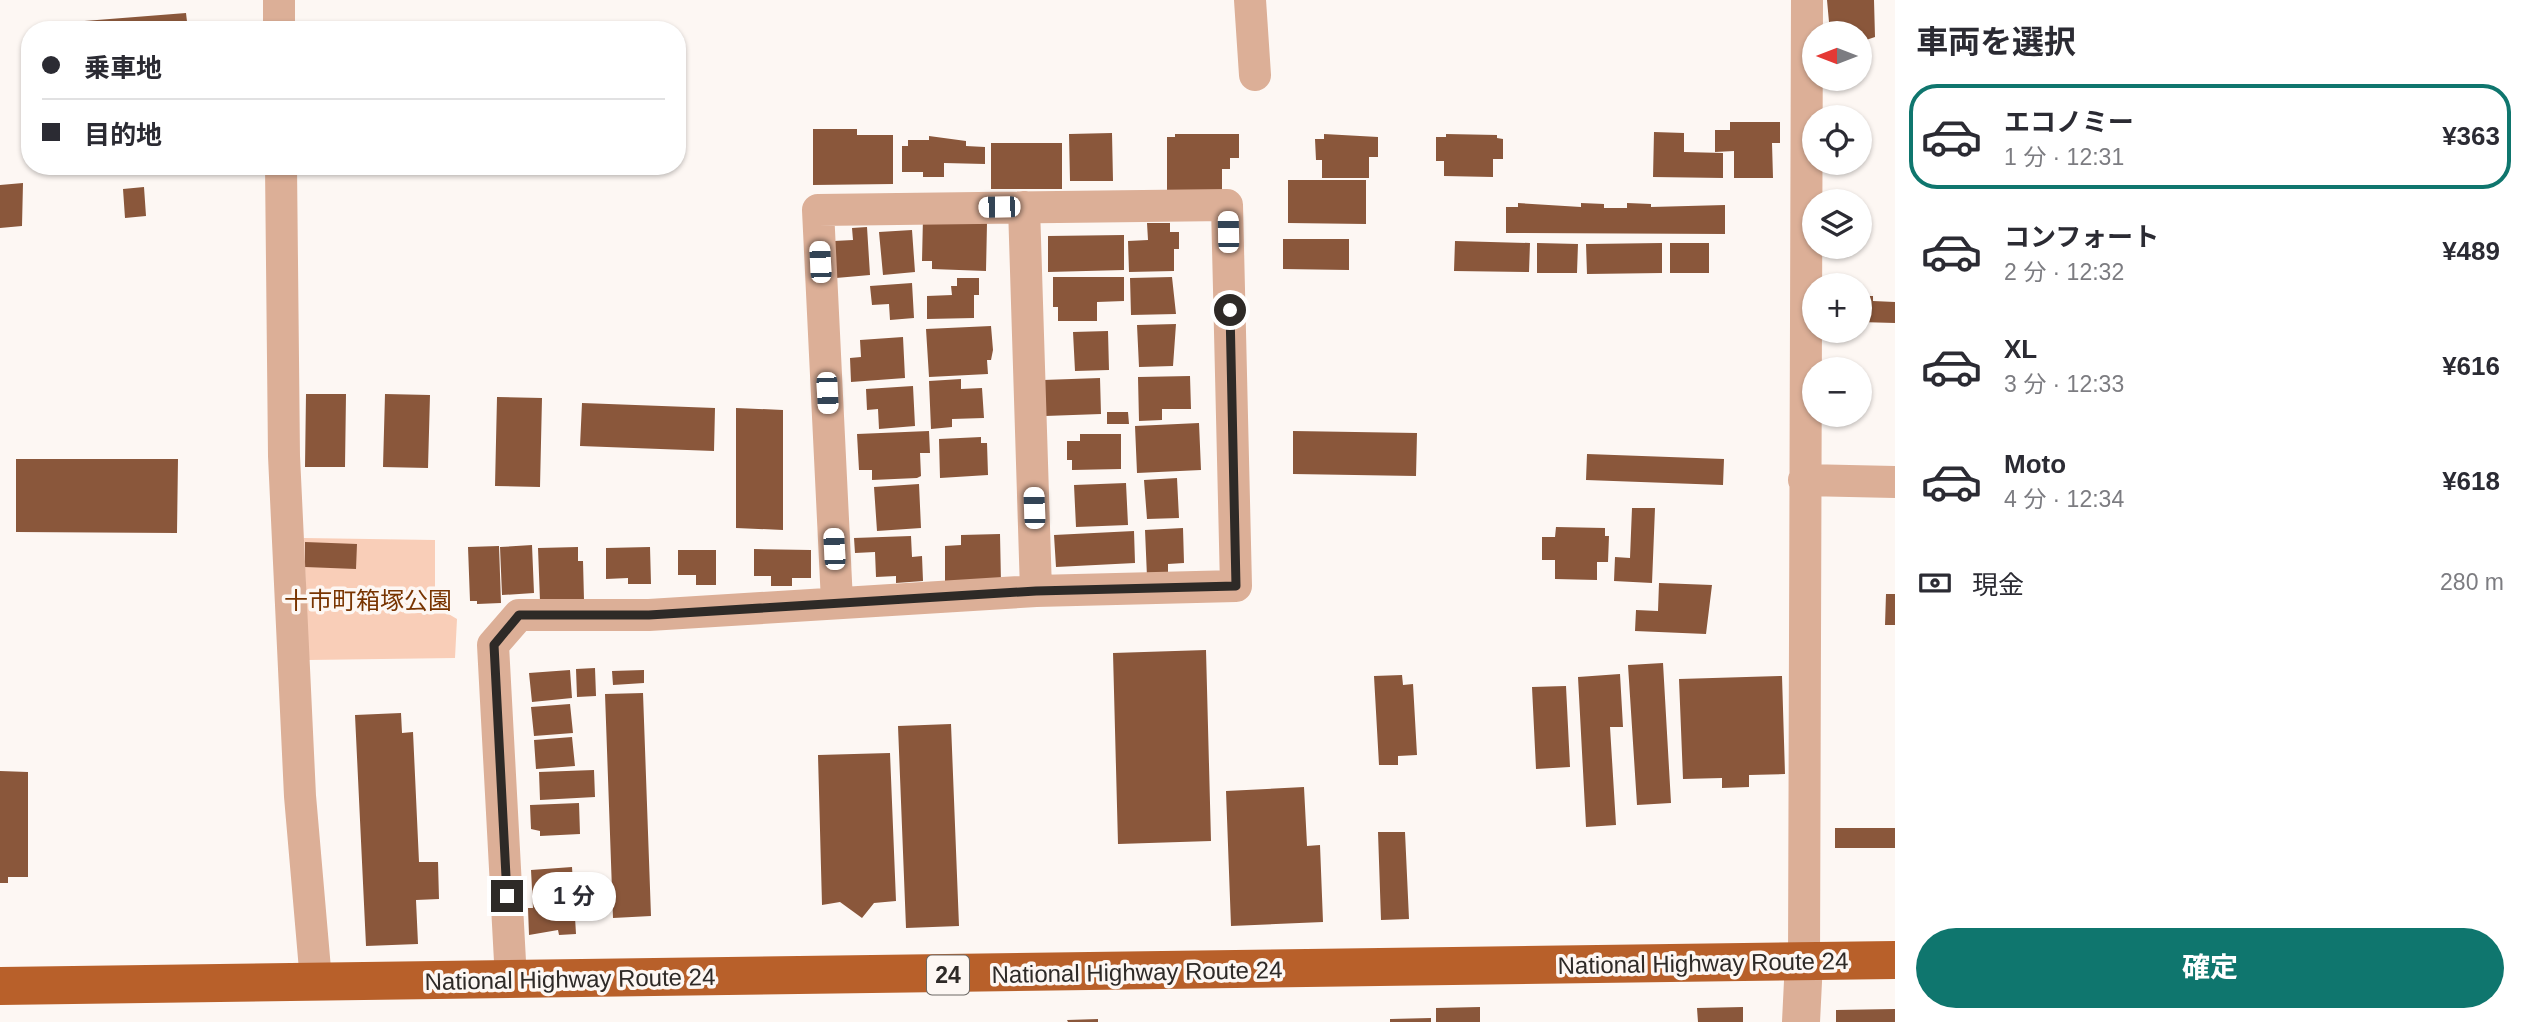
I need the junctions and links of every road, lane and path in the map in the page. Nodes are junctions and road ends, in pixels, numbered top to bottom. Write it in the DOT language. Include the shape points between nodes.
graph roads {
  1 [pos="279,0"];
  2 [pos="1250,0"];
  3 [pos="1807,0"];
  4 [pos="279,21"];
  5 [pos="1255,75"];
  6 [pos="281,175"];
  7 [pos="1024,207"];
  8 [pos="1804,480"];
  9 [pos="1895,482"];
  10 [pos="1036,591"];
  11 [pos="837,602"];
  12 [pos="1895,960"];
  13 [pos="1804,961"];
  14 [pos="511,980"];
  15 [pos="316,981"];
  16 [pos="0,986"];
  17 [pos="1801,1022"];
  1 -- 4 [label="street"];
  2 -- 5 [label="street"];
  3 -- 8 [label="street"];
  6 -- 15 [label="street" via="285,469 300,796"];
  7 -- 10 [label="street"];
  7 -- 10 [label="street" via="1227,205 1236,586"];
  7 -- 11 [label="street" via="818,209"];
  8 -- 9 [label="street"];
  8 -- 13 [label="street"];
  10 -- 11 [label="street"];
  11 -- 14 [label="street" via="649,615 519,615 494,645"];
  12 -- 13 [label="highway, National Highway Route 24 / 24"];
  13 -- 14 [label="highway, National Highway Route 24 / 24"];
  13 -- 17 [label="street"];
  14 -- 15 [label="highway, National Highway Route 24 / 24"];
  15 -- 16 [label="highway, National Highway Route 24 / 24"];
}
